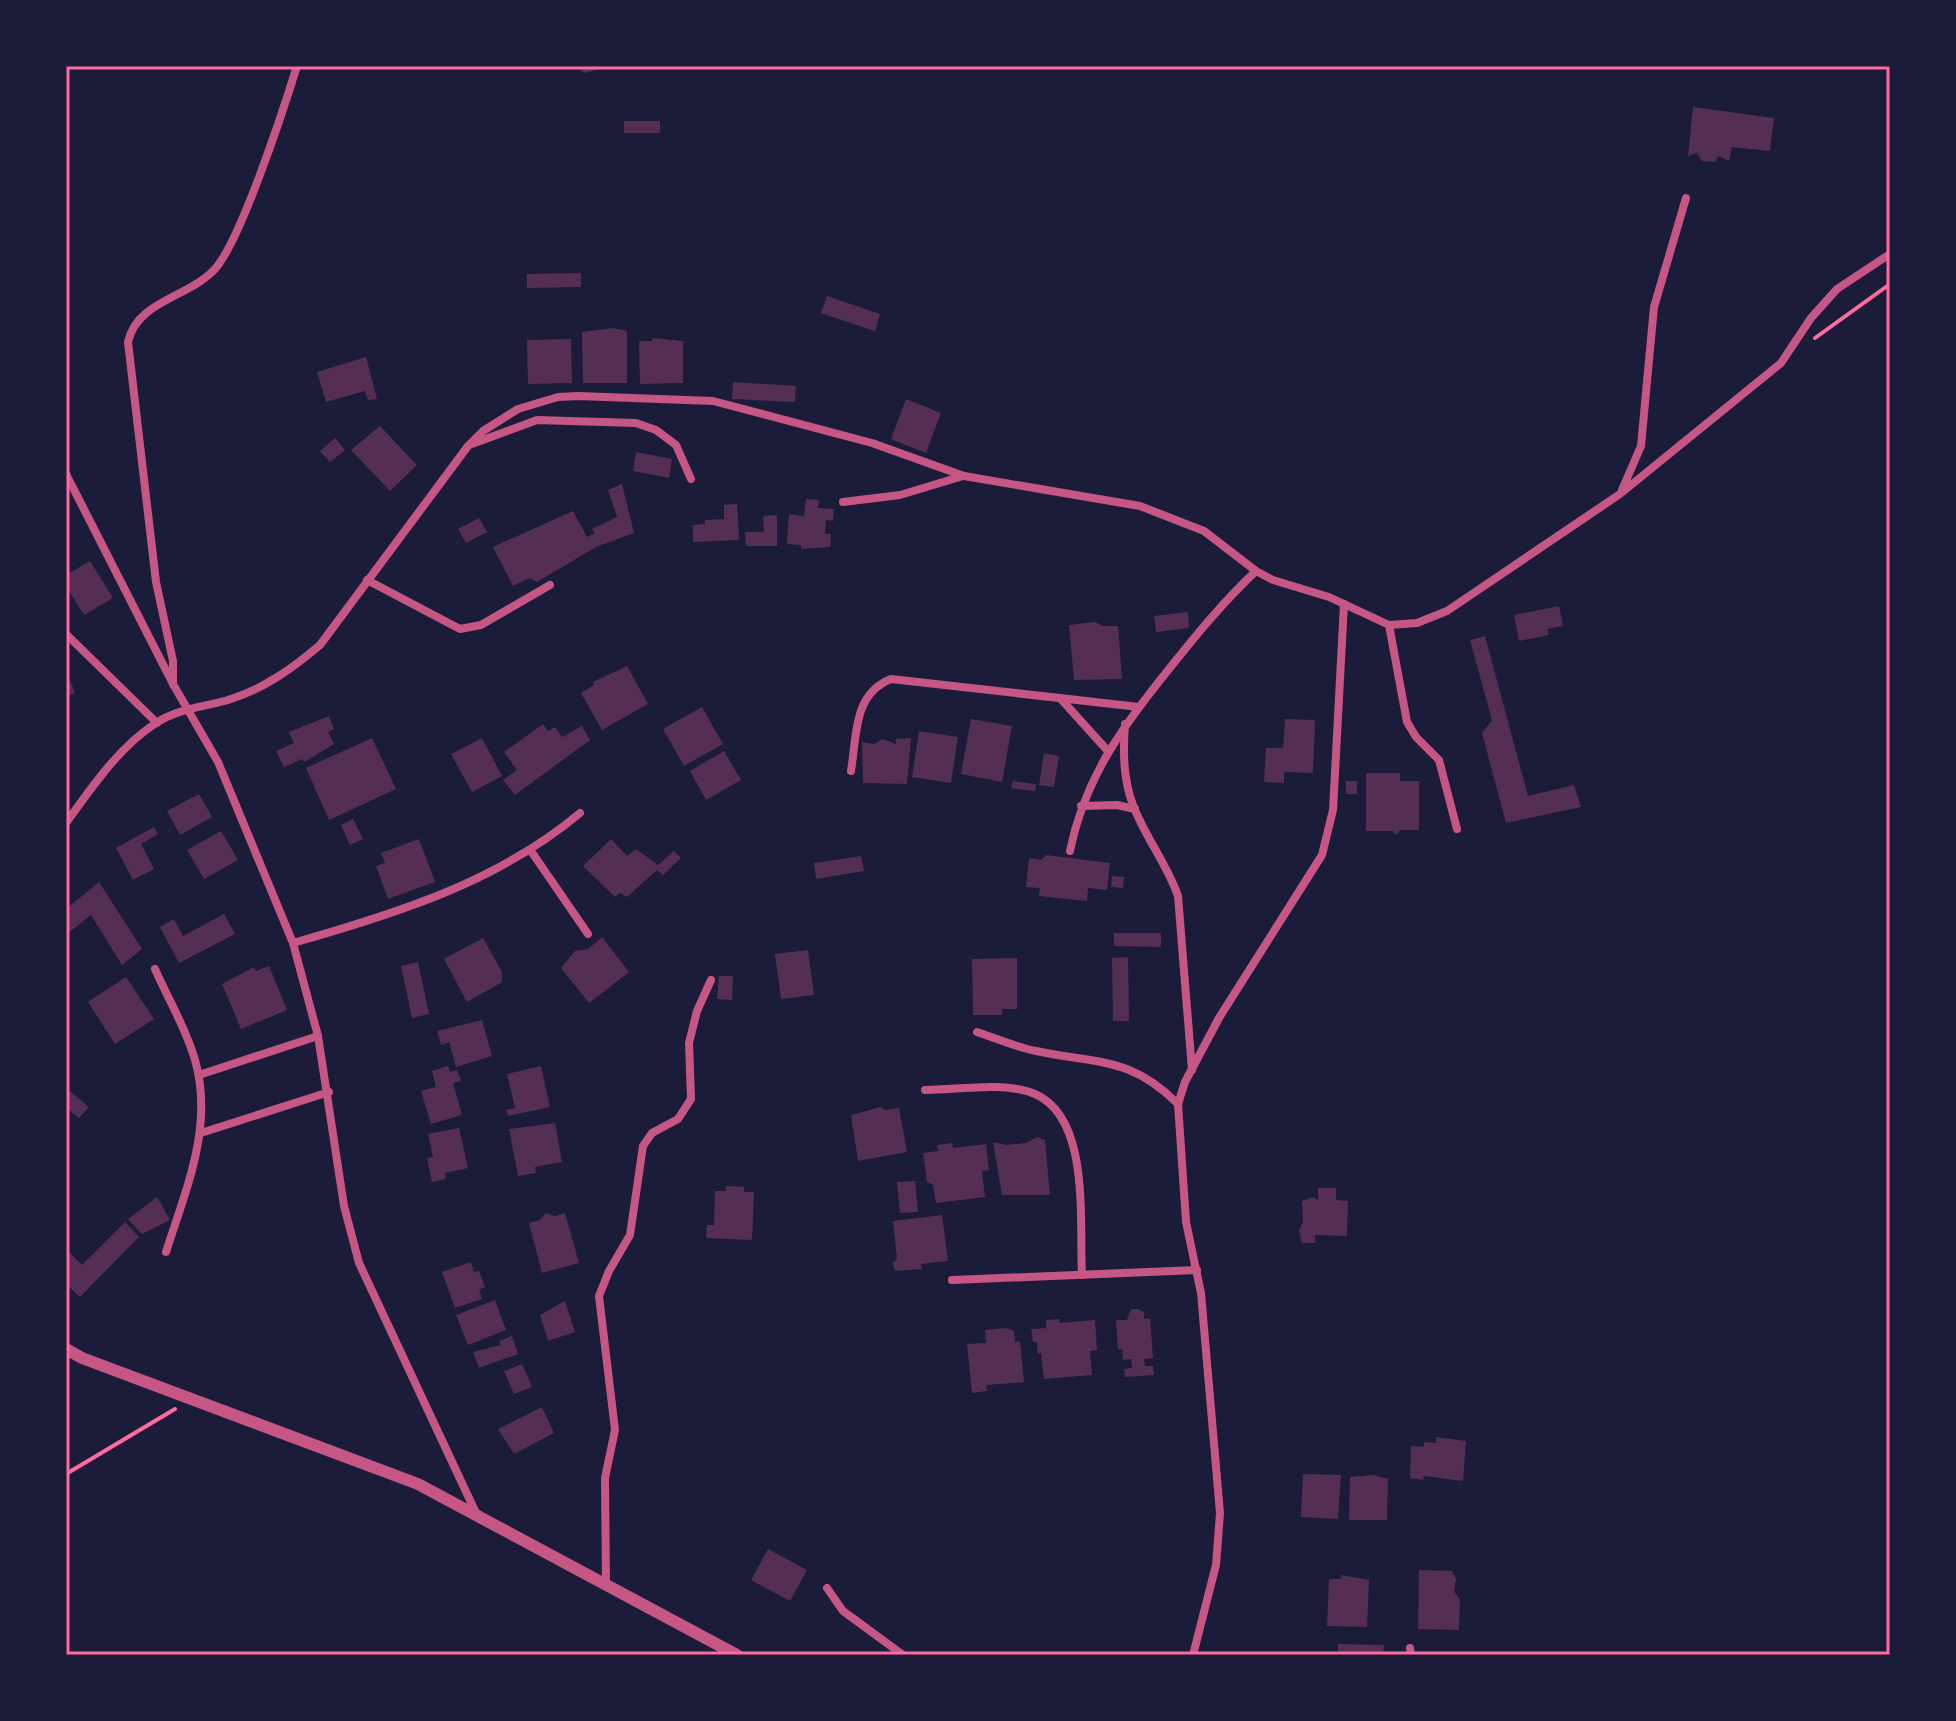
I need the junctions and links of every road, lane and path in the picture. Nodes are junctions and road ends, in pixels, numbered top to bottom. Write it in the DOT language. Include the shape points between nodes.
graph roads {
  1 [pos="297,66"];
  2 [pos="1686,198"];
  3 [pos="1890,254"];
  4 [pos="1890,284"];
  5 [pos="1806,344"];
  6 [pos="468,446"];
  7 [pos="66,474"];
  8 [pos="964,476"];
  9 [pos="691,479"];
  10 [pos="1620,494"];
  11 [pos="843,502"];
  12 [pos="1256,571"];
  13 [pos="367,580"];
  14 [pos="550,585"];
  15 [pos="1344,604"];
  16 [pos="1389,625"];
  17 [pos="66,634"];
  18 [pos="173,684"];
  19 [pos="1060,698"];
  20 [pos="1139,707"];
  21 [pos="189,709"];
  22 [pos="157,723"];
  23 [pos="1125,724"];
  24 [pos="1107,750"];
  25 [pos="851,771"];
  26 [pos="1081,806"];
  27 [pos="1135,809"];
  28 [pos="580,813"];
  29 [pos="66,823"];
  30 [pos="1457,829"];
  31 [pos="531,851"];
  32 [pos="1070,851"];
  33 [pos="588,934"];
  34 [pos="293,943"];
  35 [pos="155,969"];
  36 [pos="711,980"];
  37 [pos="977,1032"];
  38 [pos="318,1036"];
  39 [pos="1192,1071"];
  40 [pos="199,1075"];
  41 [pos="925,1090"];
  42 [pos="329,1092"];
  43 [pos="1178,1104"];
  44 [pos="201,1133"];
  45 [pos="166,1252"];
  46 [pos="1197,1270"];
  47 [pos="1082,1275"];
  48 [pos="952,1280"];
  49 [pos="66,1349"];
  50 [pos="183,1405"];
  51 [pos="66,1474"];
  52 [pos="476,1513"];
  53 [pos="606,1587"];
  54 [pos="827,1588"];
  55 [pos="737,1655"];
  56 [pos="903,1655"];
  57 [pos="1193,1655"];
  1 -- 18 [label="street" via="228,251 203,279 141,316 128,342"];
  2 -- 10 [label="street" via="1652,317 1641,446"];
  3 -- 10 [label="street" via="1837,289 1781,363"];
  4 -- 5 [label="path"];
  6 -- 8 [label="street" via="500,419 558,397 677,397 738,407 872,443"];
  6 -- 9 [label="street" via="537,420 636,423 676,445"];
  6 -- 13 [label="street"];
  7 -- 18 [label="street"];
  8 -- 11 [label="street" via="900,495"];
  8 -- 12 [label="street" via="1164,513 1204,531"];
  10 -- 16 [label="street" via="1447,611 1417,623"];
  12 -- 15 [label="street"];
  12 -- 20 [label="street" via="1214,613"];
  13 -- 14 [label="street" via="460,629 481,625"];
  13 -- 21 [label="street" via="320,645 300,662 256,689"];
  15 -- 16 [label="street"];
  15 -- 39 [label="street" via="1333,810 1325,844 1312,875 1231,998"];
  16 -- 30 [label="street" via="1407,722 1439,760"];
  17 -- 22 [label="street"];
  18 -- 21 [label="street"];
  19 -- 20 [label="street"];
  19 -- 24 [label="street"];
  19 -- 25 [label="street" via="891,679 861,703"];
  20 -- 23 [label="street"];
  21 -- 22 [label="street"];
  21 -- 34 [label="street" via="218,762"];
  22 -- 29 [label="street" via="114,760"];
  23 -- 24 [label="street"];
  23 -- 27 [label="street" via="1124,758"];
  24 -- 26 [label="street"];
  26 -- 27 [label="street"];
  26 -- 32 [label="street"];
  27 -- 39 [label="street" via="1178,896"];
  28 -- 31 [label="street"];
  31 -- 33 [label="street"];
  31 -- 34 [label="street" via="454,890"];
  34 -- 38 [label="street"];
  35 -- 40 [label="street"];
  36 -- 53 [label="street" via="689,1043 691,1099 678,1119 652,1133 643,1146 630,1235 599,1296 615,1430 605,1478"];
  37 -- 43 [label="street" via="1035,1051 1120,1064"];
  38 -- 40 [label="street"];
  38 -- 42 [label="street"];
  39 -- 43 [label="street"];
  40 -- 44 [label="street"];
  41 -- 47 [label="street" via="1010,1089 1034,1093 1055,1105 1069,1125 1075,1148"];
  42 -- 44 [label="street"];
  42 -- 52 [label="street" via="344,1206 359,1263"];
  43 -- 46 [label="street" via="1186,1222"];
  44 -- 45 [label="street"];
  46 -- 47 [label="street"];
  46 -- 57 [label="street" via="1220,1513 1216,1565"];
  47 -- 48 [label="street"];
  49 -- 52 [label="street" via="366,1462"];
  50 -- 51 [label="path"];
  52 -- 53 [label="street"];
  53 -- 55 [label="street"];
  54 -- 56 [label="street" via="843,1611"];
}
